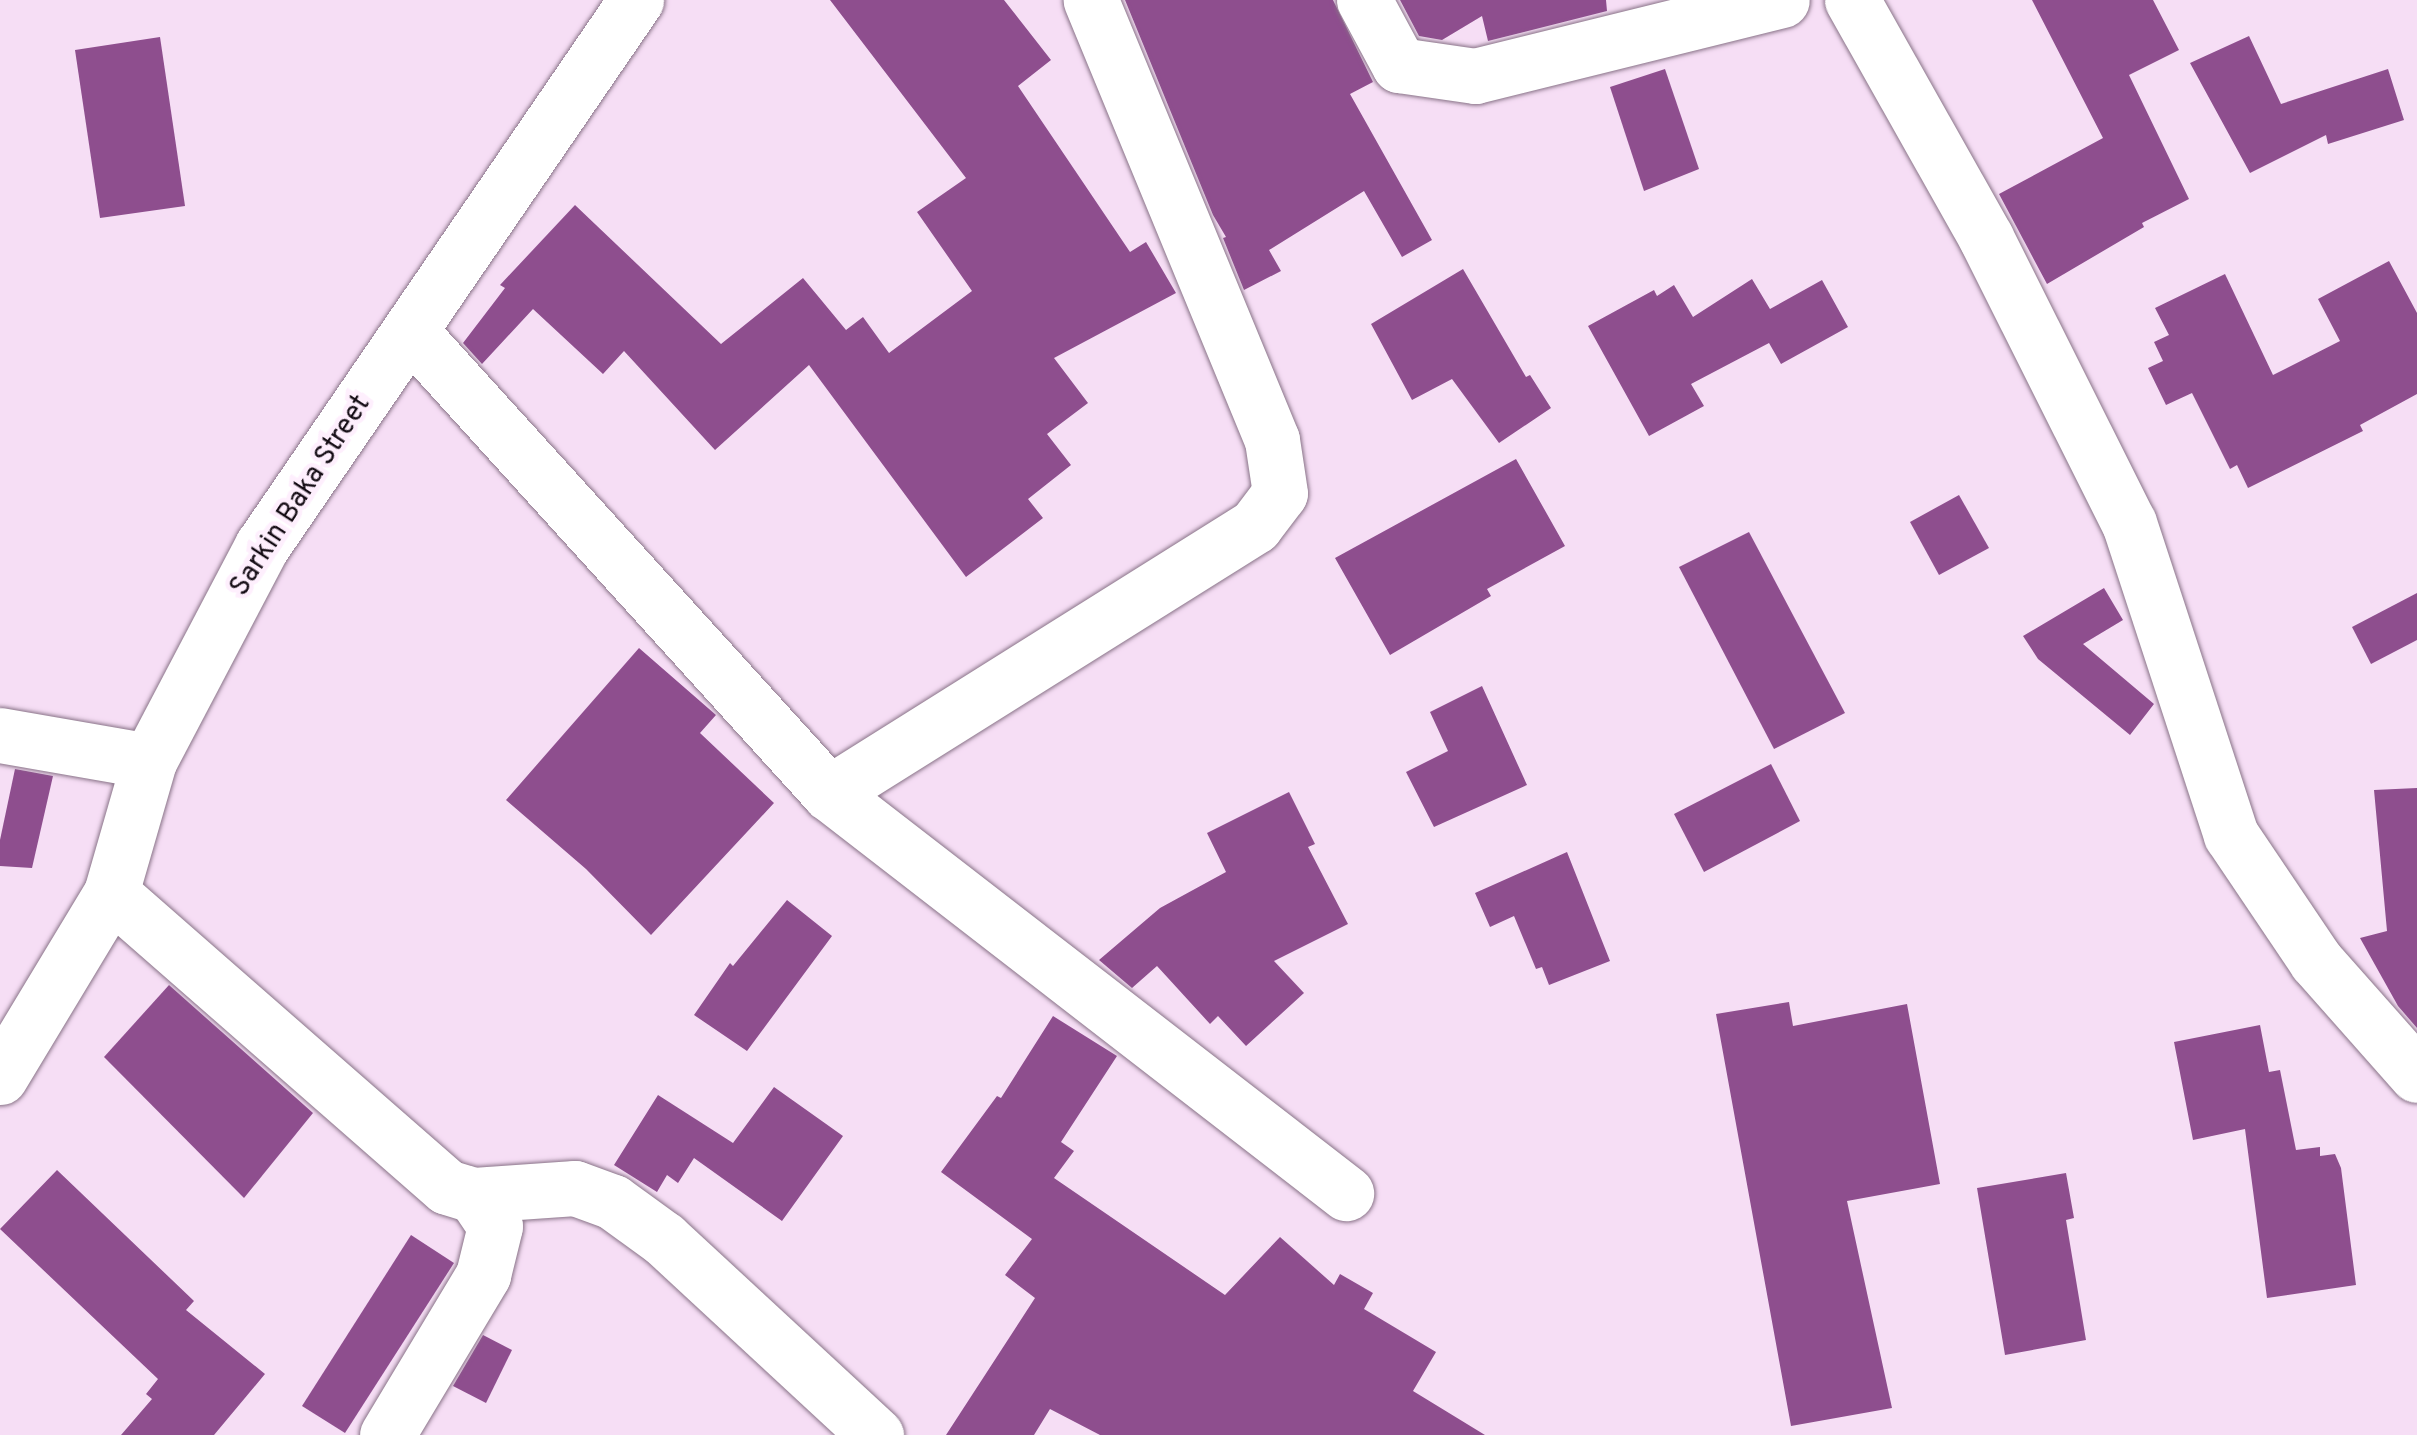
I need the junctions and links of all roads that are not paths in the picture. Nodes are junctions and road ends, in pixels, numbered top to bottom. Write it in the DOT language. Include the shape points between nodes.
graph roads {
  1 [pos="636,0"];
  2 [pos="1090,0"];
  3 [pos="1364,0"];
  4 [pos="1782,0"];
  5 [pos="1852,0"];
  6 [pos="410,331"];
  7 [pos="0,735"];
  8 [pos="149,762"];
  9 [pos="829,793"];
  10 [pos="110,893"];
  11 [pos="2417,1075"];
  12 [pos="0,1077"];
  13 [pos="1346,1193"];
  14 [pos="474,1196"];
  15 [pos="387,1435"];
  16 [pos="876,1435"];
  1 -- 6 [label="street, Sarkin Baka Street"];
  2 -- 9 [label="street" via="1272,440 1280,493 1255,526"];
  3 -- 4 [label="street" via="1399,64 1475,76"];
  5 -- 11 [label="street" via="1986,238 2129,523 2231,835 2316,961"];
  6 -- 8 [label="street, Sarkin Baka Street" via="262,546"];
  6 -- 9 [label="street"];
  7 -- 8 [label="street"];
  8 -- 10 [label="street, Sarkin Baka Street"];
  9 -- 13 [label="street"];
  10 -- 12 [label="street, Sarkin Baka Street"];
  10 -- 14 [label="street" via="447,1186"];
  14 -- 15 [label="street" via="496,1226 483,1275"];
  14 -- 16 [label="street" via="574,1188 612,1202 664,1239"];
}
